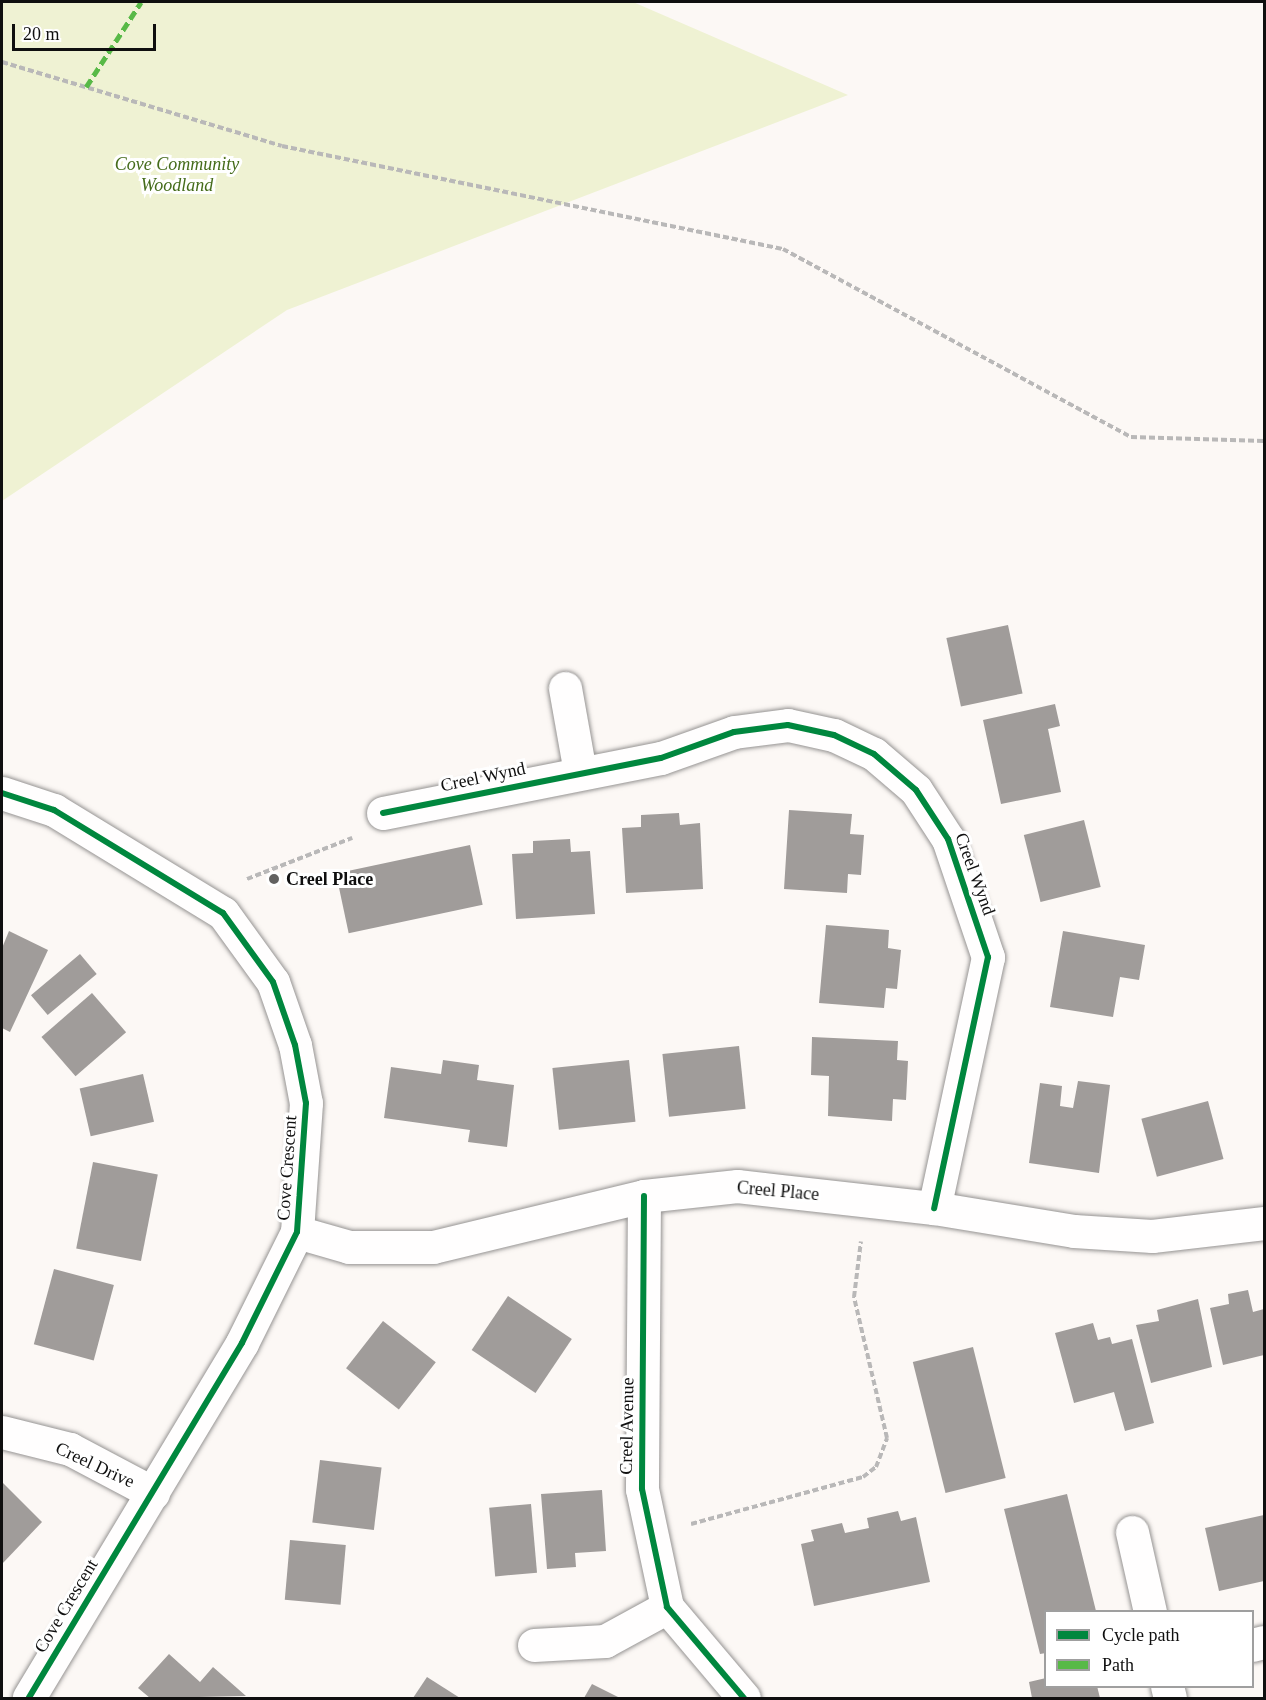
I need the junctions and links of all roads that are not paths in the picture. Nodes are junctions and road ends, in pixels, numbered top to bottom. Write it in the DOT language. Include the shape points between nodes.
graph roads {
  1 [pos="565,688"];
  2 [pos="580,772"];
  3 [pos="2,793"];
  4 [pos="383,813"];
  5 [pos="644,1196"];
  6 [pos="934,1208"];
  7 [pos="1264,1223"];
  8 [pos="297,1232"];
  9 [pos="2,1432"];
  10 [pos="153,1493"];
  11 [pos="1132,1532"];
  12 [pos="667,1607"];
  13 [pos="1150,1610"];
  14 [pos="534,1645"];
  15 [pos="29,1698"];
  16 [pos="744,1698"];
  1 -- 2 [label="street"];
  2 -- 4 [label="street, Creel Wynd"];
  2 -- 6 [label="street, Creel Wynd" via="661,758 734,732 788,725 834,735 874,754 916,790 948,839 988,957"];
  3 -- 8 [label="street, Cove Crescent" via="54,810 223,912 273,982 295,1045 306,1103"];
  5 -- 6 [label="street, Creel Place" via="737,1186"];
  5 -- 8 [label="street, Creel Place" via="434,1247 349,1247"];
  5 -- 12 [label="street, Creel Avenue" via="642,1489"];
  6 -- 7 [label="street, Creel Place" via="1074,1231 1152,1236"];
  8 -- 10 [label="street, Cove Crescent" via="242,1343"];
  9 -- 10 [label="street, Creel Drive" via="70,1449"];
  10 -- 15 [label="street, Cove Crescent"];
  11 -- 13 [label="street"];
  12 -- 14 [label="street" via="605,1641"];
  12 -- 16 [label="street, Creel Avenue"];
}
